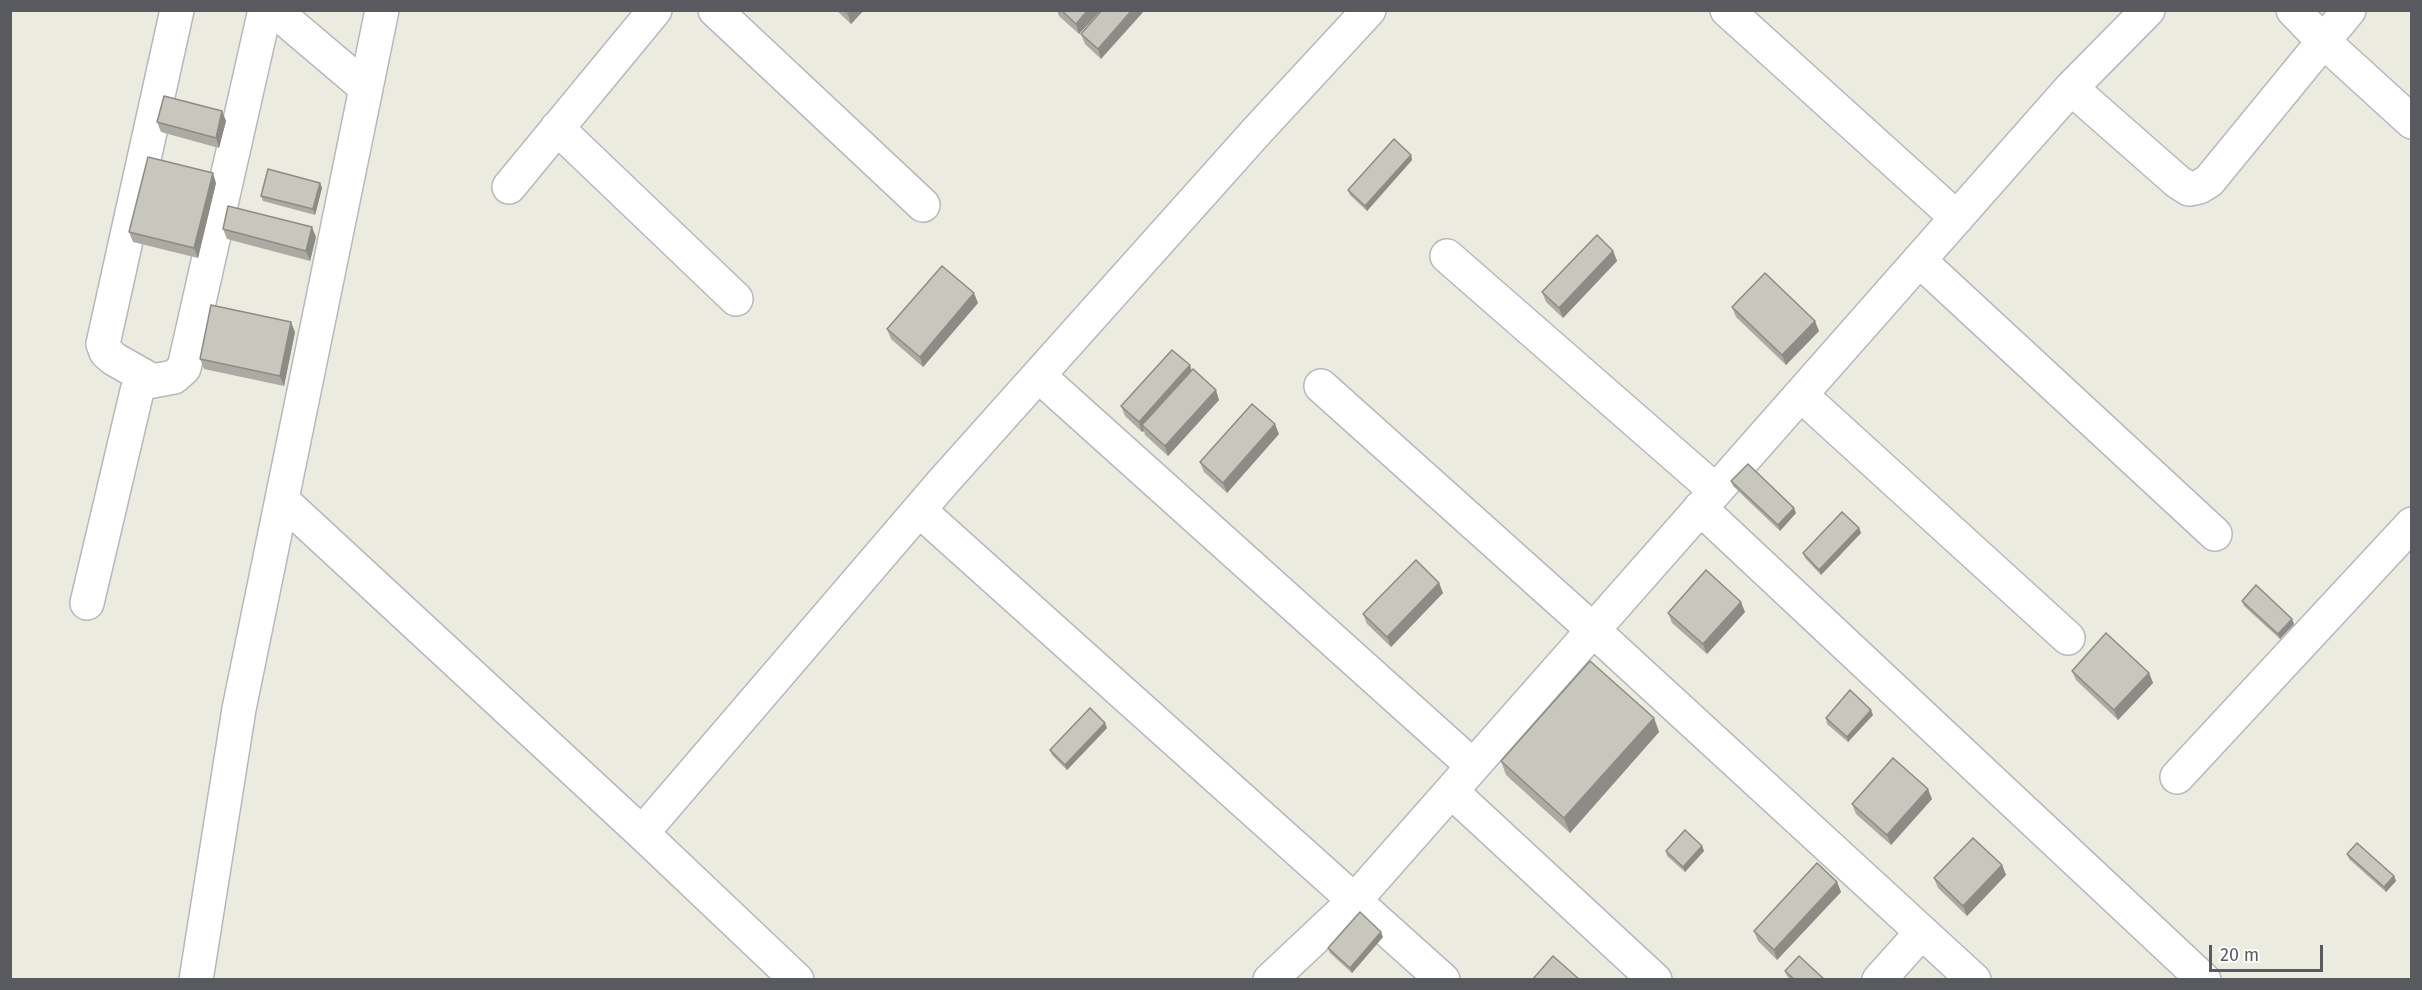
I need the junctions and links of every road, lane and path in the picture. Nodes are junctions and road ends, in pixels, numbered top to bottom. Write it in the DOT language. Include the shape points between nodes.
graph roads {
  1 [pos="177,10"];
  2 [pos="265,10"];
  3 [pos="274,10"];
  4 [pos="382,10"];
  5 [pos="655,10"];
  6 [pos="715,10"];
  7 [pos="1369,10"];
  8 [pos="1727,10"];
  9 [pos="2148,10"];
  10 [pos="2293,10"];
  11 [pos="2349,10"];
  12 [pos="2322,40"];
  13 [pos="366,88"];
  14 [pos="2071,88"];
  15 [pos="2412,122"];
  16 [pos="557,128"];
  17 [pos="509,187"];
  18 [pos="923,205"];
  19 [pos="1957,218"];
  20 [pos="1447,256"];
  21 [pos="1919,260"];
  22 [pos="736,299"];
  23 [pos="1039,376"];
  24 [pos="151,380"];
  25 [pos="1321,386"];
  26 [pos="1801,395"];
  27 [pos="282,500"];
  28 [pos="1708,500"];
  29 [pos="919,510"];
  30 [pos="2412,524"];
  31 [pos="2215,534"];
  32 [pos="87,603"];
  33 [pos="1593,630"];
  34 [pos="2068,638"];
  35 [pos="1473,766"];
  36 [pos="2177,777"];
  37 [pos="1451,791"];
  38 [pos="642,832"];
  39 [pos="1355,900"];
  40 [pos="1922,932"];
  41 [pos="196,980"];
  42 [pos="797,980"];
  43 [pos="1270,980"];
  44 [pos="1443,980"];
  45 [pos="1655,980"];
  46 [pos="1879,980"];
  47 [pos="1974,980"];
  48 [pos="2204,980"];
  1 -- 24 [label="street" via="103,344 114,359"];
  2 -- 24 [label="street" via="184,368 174,377"];
  3 -- 13 [label="street"];
  4 -- 13 [label="street"];
  5 -- 16 [label="street"];
  6 -- 18 [label="street"];
  7 -- 23 [label="street"];
  8 -- 19 [label="street"];
  9 -- 14 [label="street"];
  10 -- 12 [label="street"];
  11 -- 12 [label="street"];
  12 -- 14 [label="street" via="2209,181 2189,189"];
  12 -- 15 [label="street"];
  13 -- 27 [label="street"];
  14 -- 19 [label="street"];
  16 -- 17 [label="street"];
  16 -- 22 [label="street"];
  19 -- 21 [label="street"];
  20 -- 28 [label="street"];
  21 -- 26 [label="street"];
  21 -- 31 [label="street"];
  23 -- 29 [label="street"];
  23 -- 35 [label="street"];
  24 -- 32 [label="street" via="142,383 134,398"];
  25 -- 33 [label="street"];
  26 -- 28 [label="street"];
  26 -- 34 [label="street"];
  27 -- 38 [label="street"];
  27 -- 41 [label="street" via="239,709"];
  28 -- 33 [label="street"];
  28 -- 48 [label="street"];
  29 -- 38 [label="street"];
  29 -- 39 [label="street"];
  30 -- 36 [label="street"];
  33 -- 35 [label="street"];
  33 -- 40 [label="street"];
  35 -- 37 [label="street"];
  37 -- 39 [label="street"];
  37 -- 45 [label="street"];
  38 -- 42 [label="street"];
  39 -- 43 [label="street"];
  39 -- 44 [label="street"];
  40 -- 46 [label="street"];
  40 -- 47 [label="street"];
}
